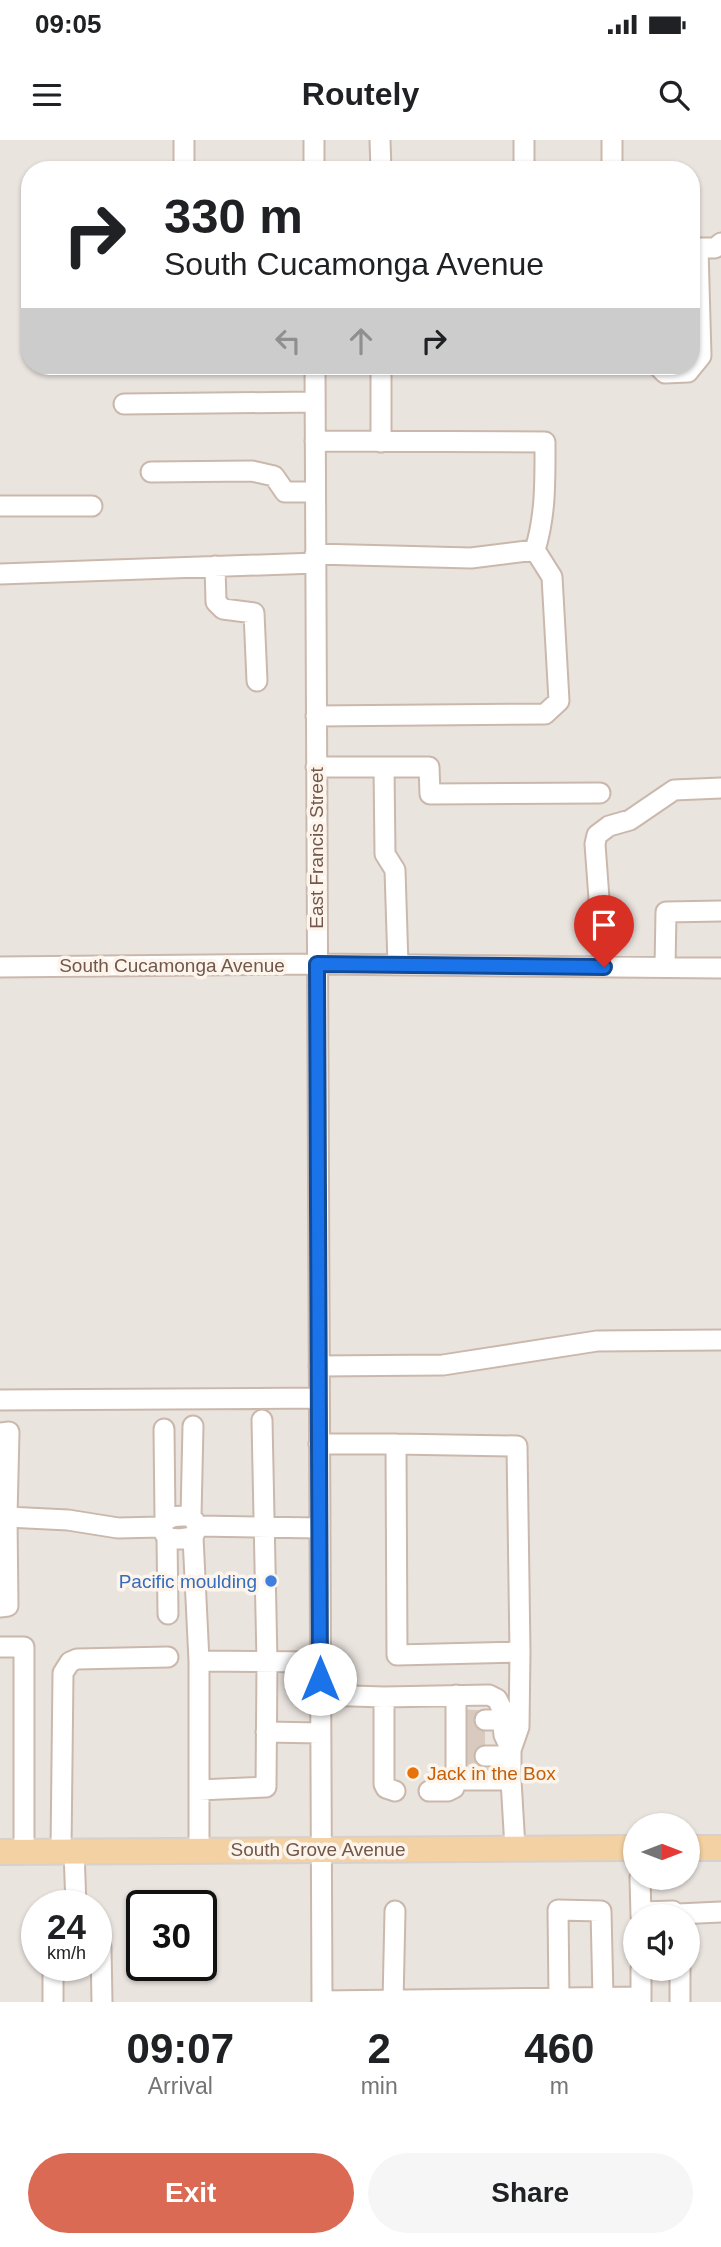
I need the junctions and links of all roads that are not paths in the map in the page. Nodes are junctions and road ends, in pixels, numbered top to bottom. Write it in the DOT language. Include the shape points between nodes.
graph roads {
  1 [pos="184,140"];
  2 [pos="314,140"];
  3 [pos="380,140"];
  4 [pos="524,140"];
  5 [pos="612,140"];
  6 [pos="184,161"];
  7 [pos="314,161"];
  8 [pos="381,161"];
  9 [pos="524,161"];
  10 [pos="612,161"];
  11 [pos="721,243"];
  12 [pos="700,248"];
  13 [pos="700,338"];
  14 [pos="700,357"];
  15 [pos="315,375"];
  16 [pos="381,375"];
  17 [pos="315,402"];
  18 [pos="124,404"];
  19 [pos="315,441"];
  20 [pos="381,442"];
  21 [pos="151,472"];
  22 [pos="315,492"];
  23 [pos="0,506"];
  24 [pos="92,506"];
  25 [pos="534,550"];
  26 [pos="316,558"];
  27 [pos="215,566"];
  28 [pos="0,574"];
  29 [pos="257,681"];
  30 [pos="316,716"];
  31 [pos="316,767"];
  32 [pos="384,767"];
  33 [pos="721,788"];
  34 [pos="600,793"];
  35 [pos="721,911"];
  36 [pos="317,964"];
  37 [pos="398,965"];
  38 [pos="0,967"];
  39 [pos="604,967"];
  40 [pos="665,967"];
  41 [pos="721,968"];
  42 [pos="721,1340"];
  43 [pos="318,1366"];
  44 [pos="318,1398"];
  45 [pos="0,1400"];
  46 [pos="262,1420"];
  47 [pos="193,1426"];
  48 [pos="164,1429"];
  49 [pos="0,1433"];
  50 [pos="319,1444"];
  51 [pos="396,1444"];
  52 [pos="7,1517"];
  53 [pos="194,1526"];
  54 [pos="262,1527"];
  55 [pos="164,1528"];
  56 [pos="319,1528"];
  57 [pos="0,1607"];
  58 [pos="168,1614"];
  59 [pos="0,1647"];
  60 [pos="520,1652"];
  61 [pos="168,1657"];
  62 [pos="199,1661"];
  63 [pos="267,1662"];
  64 [pos="320,1662"];
  65 [pos="320,1695"];
  66 [pos="456,1695"];
  67 [pos="384,1697"];
  68 [pos="266,1732"];
  69 [pos="320,1733"];
  70 [pos="481,1739"];
  71 [pos="456,1780"];
  72 [pos="511,1780"];
  73 [pos="199,1790"];
  74 [pos="721,1847"];
  75 [pos="515,1848"];
  76 [pos="623,1848"];
  77 [pos="700,1848"];
  78 [pos="321,1849"];
  79 [pos="199,1850"];
  80 [pos="68,1851"];
  81 [pos="12,1852"];
  82 [pos="73,1890"];
  83 [pos="395,1911"];
  84 [pos="721,1912"];
  85 [pos="700,1914"];
  86 [pos="53,1981"];
  87 [pos="102,1981"];
  88 [pos="641,1981"];
  89 [pos="680,1981"];
  90 [pos="559,1997"];
  91 [pos="603,1997"];
  92 [pos="641,1999"];
  93 [pos="393,2000"];
  94 [pos="491,2000"];
  95 [pos="53,2002"];
  96 [pos="102,2002"];
  97 [pos="322,2002"];
  98 [pos="680,2002"];
  1 -- 6 [label="street"];
  2 -- 7 [label="street"];
  3 -- 8 [label="street"];
  4 -- 9 [label="street"];
  5 -- 10 [label="street"];
  11 -- 12 [label="street"];
  13 -- 14 [label="street"];
  15 -- 17 [label="street, East Francis Street"];
  16 -- 20 [label="street"];
  17 -- 18 [label="street"];
  17 -- 19 [label="street, East Francis Street"];
  19 -- 20 [label="street"];
  19 -- 22 [label="street, East Francis Street"];
  20 -- 25 [label="street" via="545,442 545,504"];
  21 -- 22 [label="street" via="252,471 274,476 285,492"];
  22 -- 26 [label="street, East Francis Street"];
  23 -- 24 [label="street"];
  25 -- 26 [label="street" via="471,558"];
  25 -- 30 [label="street" via="552,577 559,701 545,714"];
  26 -- 27 [label="street"];
  26 -- 30 [label="street, East Francis Street"];
  27 -- 28 [label="street"];
  27 -- 29 [label="street" via="216,602 223,609 254,613"];
  30 -- 31 [label="street, East Francis Street"];
  31 -- 32 [label="street"];
  31 -- 36 [label="street, East Francis Street"];
  32 -- 34 [label="street" via="429,767 430,794"];
  32 -- 37 [label="street" via="385,854 395,870"];
  33 -- 39 [label="street" via="674,790 630,820 597,835"];
  35 -- 40 [label="street" via="666,912"];
  36 -- 37 [label="street, South Cucamonga Avenue"];
  36 -- 38 [label="street, South Cucamonga Avenue"];
  36 -- 43 [label="street, East Francis Street"];
  37 -- 39 [label="street, South Cucamonga Avenue"];
  39 -- 40 [label="street, South Cucamonga Avenue"];
  40 -- 41 [label="street, South Cucamonga Avenue"];
  42 -- 43 [label="street" via="597,1341 443,1365"];
  43 -- 44 [label="street, East Francis Street"];
  44 -- 45 [label="street"];
  44 -- 50 [label="street, East Francis Street"];
  46 -- 54 [label="street"];
  47 -- 53 [label="street"];
  48 -- 55 [label="street"];
  49 -- 52 [label="street" via="9,1432"];
  50 -- 51 [label="street"];
  50 -- 56 [label="street, East Francis Street"];
  51 -- 60 [label="street" via="517,1446"];
  51 -- 60 [label="street" via="397,1655"];
  52 -- 55 [label="street"];
  52 -- 57 [label="street" via="8,1606"];
  53 -- 54 [label="street"];
  53 -- 55 [label="street" via="171,1517"];
  53 -- 62 [label="street"];
  54 -- 56 [label="street"];
  54 -- 63 [label="street"];
  55 -- 58 [label="street"];
  56 -- 64 [label="street, East Francis Street"];
  59 -- 81 [label="street" via="24,1647"];
  60 -- 70 [label="street" via="519,1727"];
  61 -- 80 [label="street" via="77,1659 63,1673"];
  62 -- 63 [label="street"];
  62 -- 73 [label="street"];
  63 -- 64 [label="street"];
  63 -- 68 [label="street"];
  64 -- 65 [label="street, East Francis Street"];
  65 -- 67 [label="street"];
  65 -- 69 [label="street, East Francis Street"];
  66 -- 67 [label="street"];
  66 -- 70 [label="street"];
  66 -- 70 [label="street" via="497,1699 501,1707"];
  67 -- 71 [label="street" via="386,1788 448,1791"];
  68 -- 69 [label="street"];
  68 -- 73 [label="street" via="266,1787"];
  69 -- 78 [label="street, East Francis Street"];
  70 -- 71 [label="street"];
  70 -- 72 [label="street"];
  71 -- 72 [label="street"];
  72 -- 75 [label="street"];
  73 -- 79 [label="street"];
  74 -- 77 [label="main road"];
  75 -- 76 [label="main road, South Grove Avenue"];
  75 -- 78 [label="main road, South Grove Avenue"];
  78 -- 79 [label="main road, South Grove Avenue"];
  78 -- 97 [label="street, East Francis Street"];
  79 -- 80 [label="main road, South Grove Avenue"];
  80 -- 81 [label="main road, South Grove Avenue"];
  80 -- 82 [label="street"];
  83 -- 93 [label="street"];
  84 -- 85 [label="street"];
  86 -- 95 [label="street"];
  87 -- 96 [label="street"];
  88 -- 92 [label="street"];
  89 -- 98 [label="street"];
  90 -- 91 [label="street"];
  90 -- 91 [label="street" via="558,1910 601,1911"];
  90 -- 94 [label="street"];
  91 -- 92 [label="street"];
  93 -- 94 [label="street"];
  93 -- 97 [label="street"];
}
